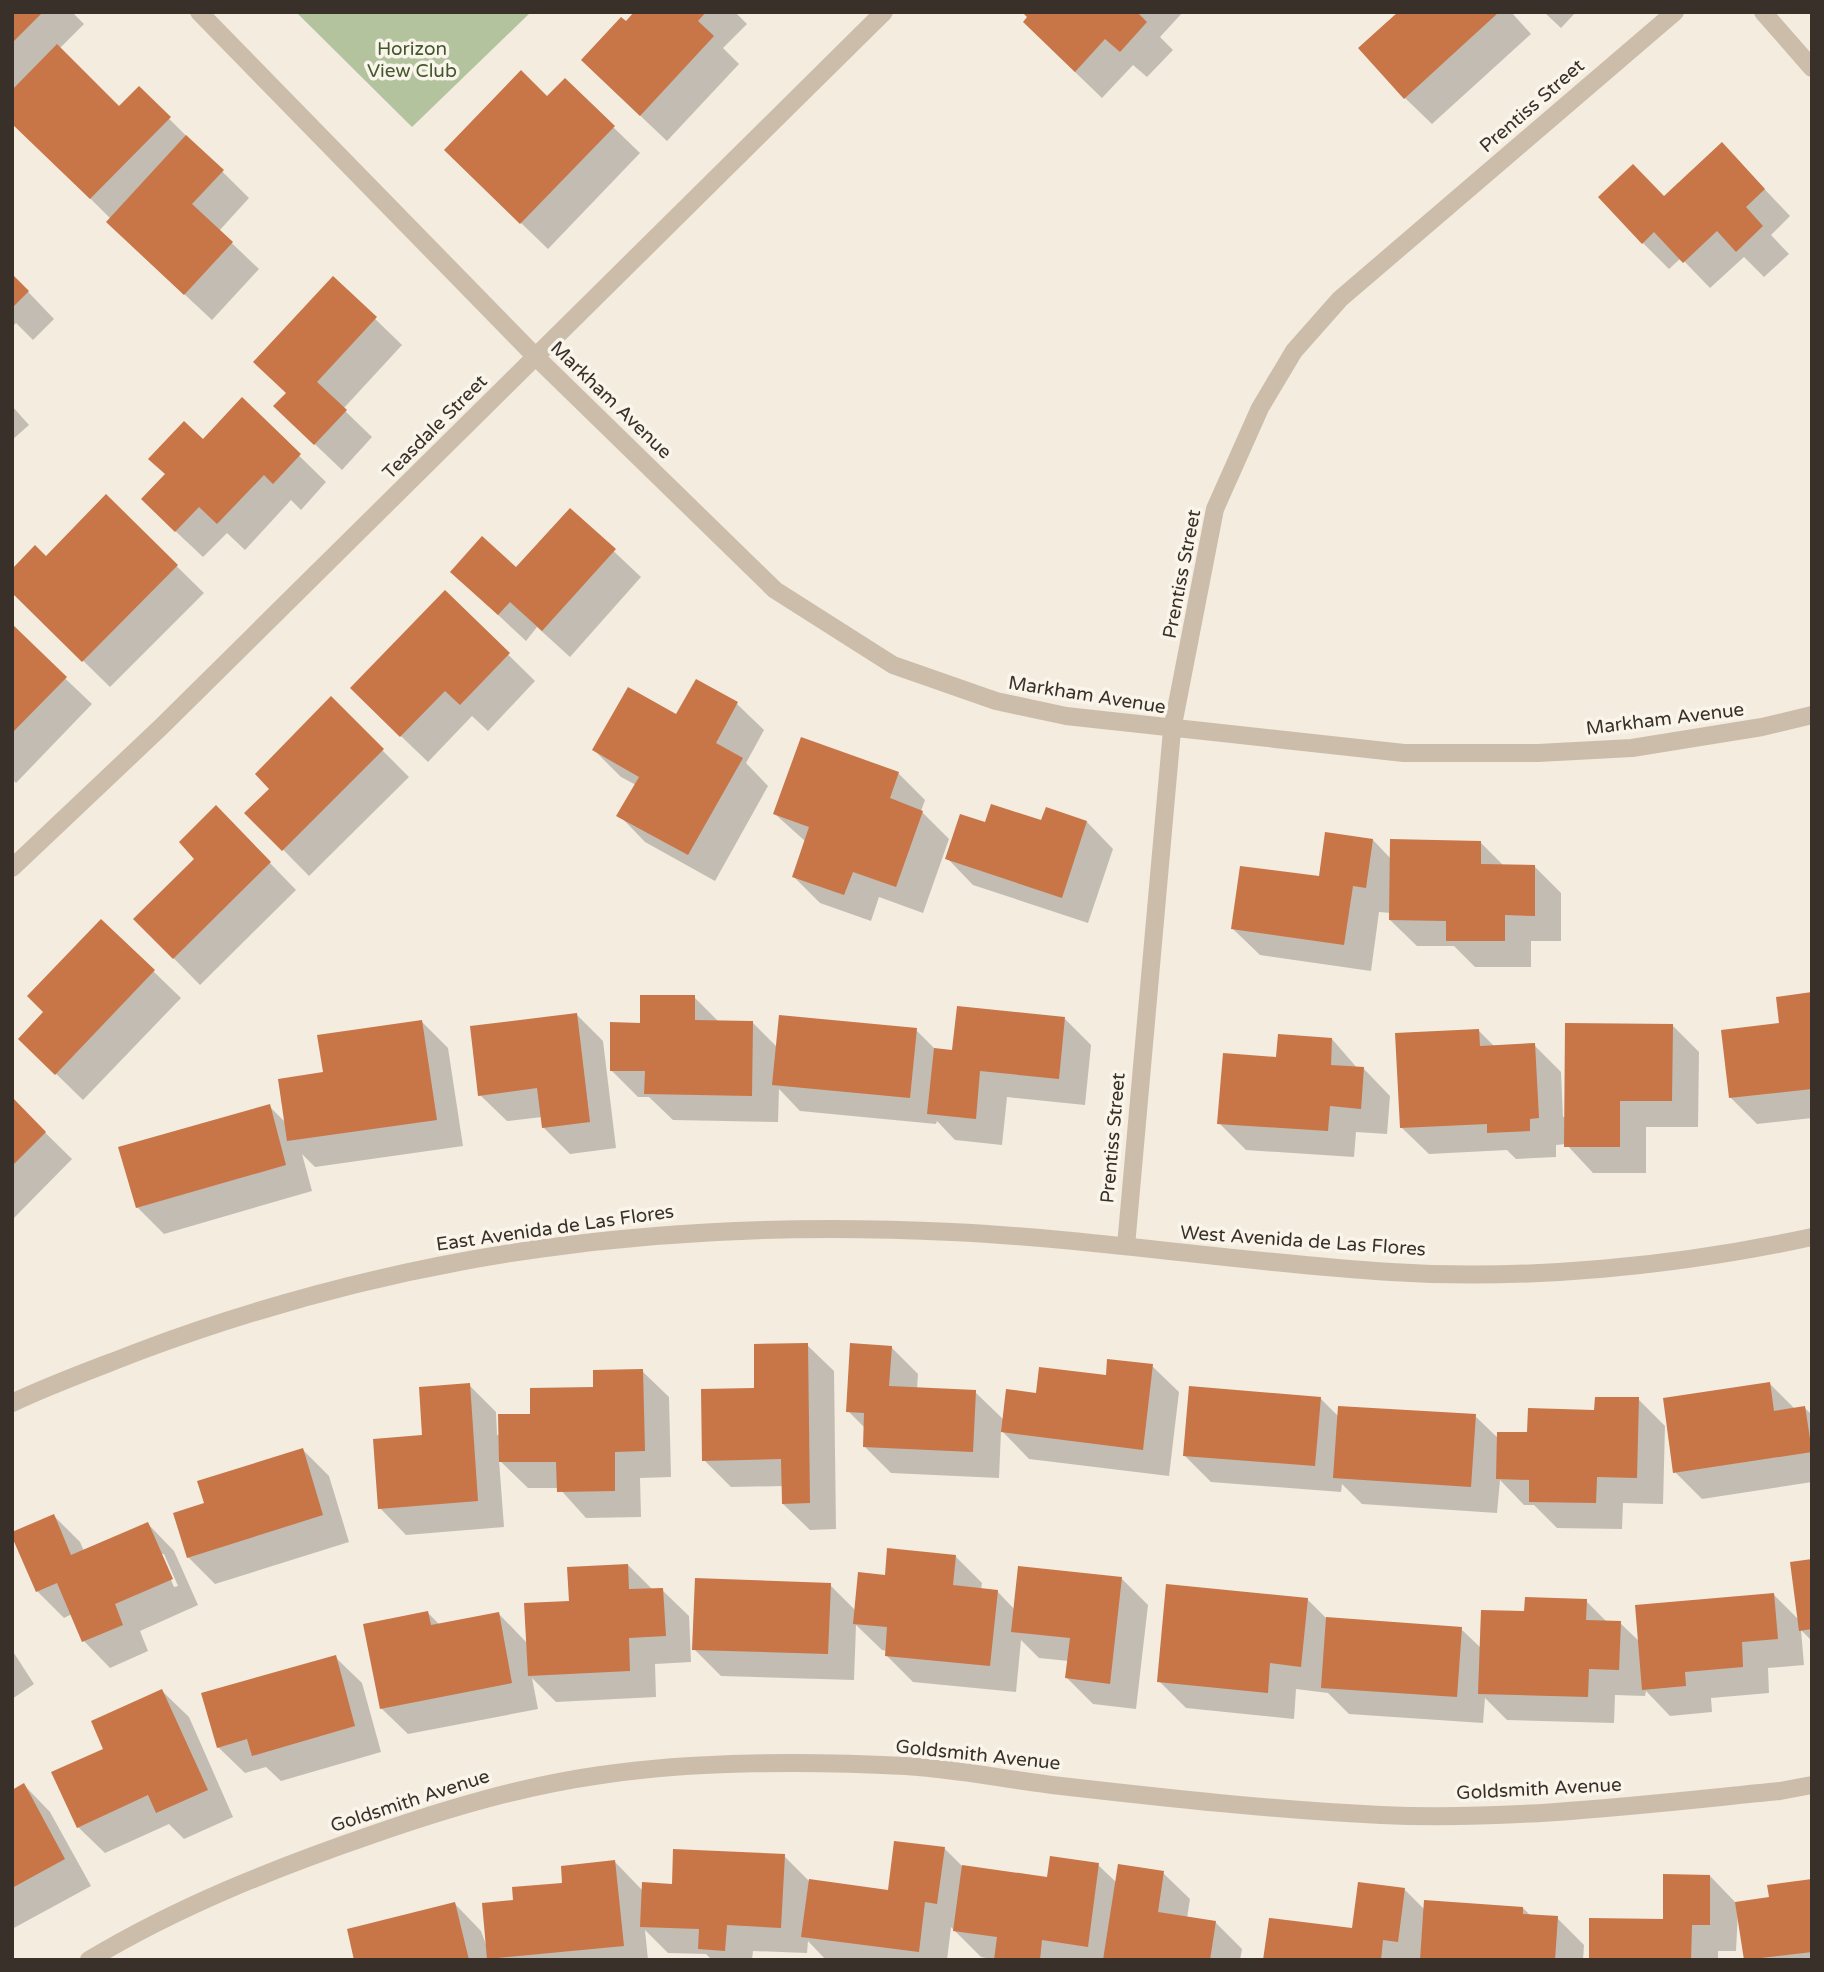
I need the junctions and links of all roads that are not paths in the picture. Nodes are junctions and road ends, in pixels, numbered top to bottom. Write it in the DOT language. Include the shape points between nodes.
graph roads {
  1 [pos="199,12"];
  2 [pos="884,12"];
  3 [pos="1675,12"];
  4 [pos="1763,12"];
  5 [pos="1812,68"];
  6 [pos="536,357"];
  7 [pos="1812,715"];
  8 [pos="1172,730"];
  9 [pos="12,869"];
  10 [pos="1812,1237"];
  11 [pos="1126,1246"];
  12 [pos="12,1403"];
  13 [pos="1812,1786"];
  14 [pos="89,1960"];
  1 -- 6 [label="street, Markham Avenue"];
  2 -- 6 [label="street, Teasdale Street"];
  3 -- 8 [label="street, Prentiss Street" via="1339,299 1294,351 1260,408 1215,509"];
  4 -- 5 [label="street"];
  6 -- 8 [label="street, Markham Avenue" via="775,590 893,665 996,702"];
  6 -- 9 [label="street, Teasdale Street"];
  7 -- 8 [label="street, Markham Avenue" via="1632,748 1538,753 1404,754"];
  8 -- 11 [label="street, Prentiss Street"];
  10 -- 11 [label="street, West Avenida de Las Flores" via="1663,1261 1515,1272 1395,1273"];
  11 -- 12 [label="street, East Avenida de Las Flores" via="953,1232 794,1229 674,1232 567,1244 457,1261 327,1290 209,1325"];
  13 -- 14 [label="street, Goldsmith Avenue" via="1584,1810 1385,1815 1086,1788 908,1766 703,1766 605,1774 442,1810 299,1859 219,1892"];
}
